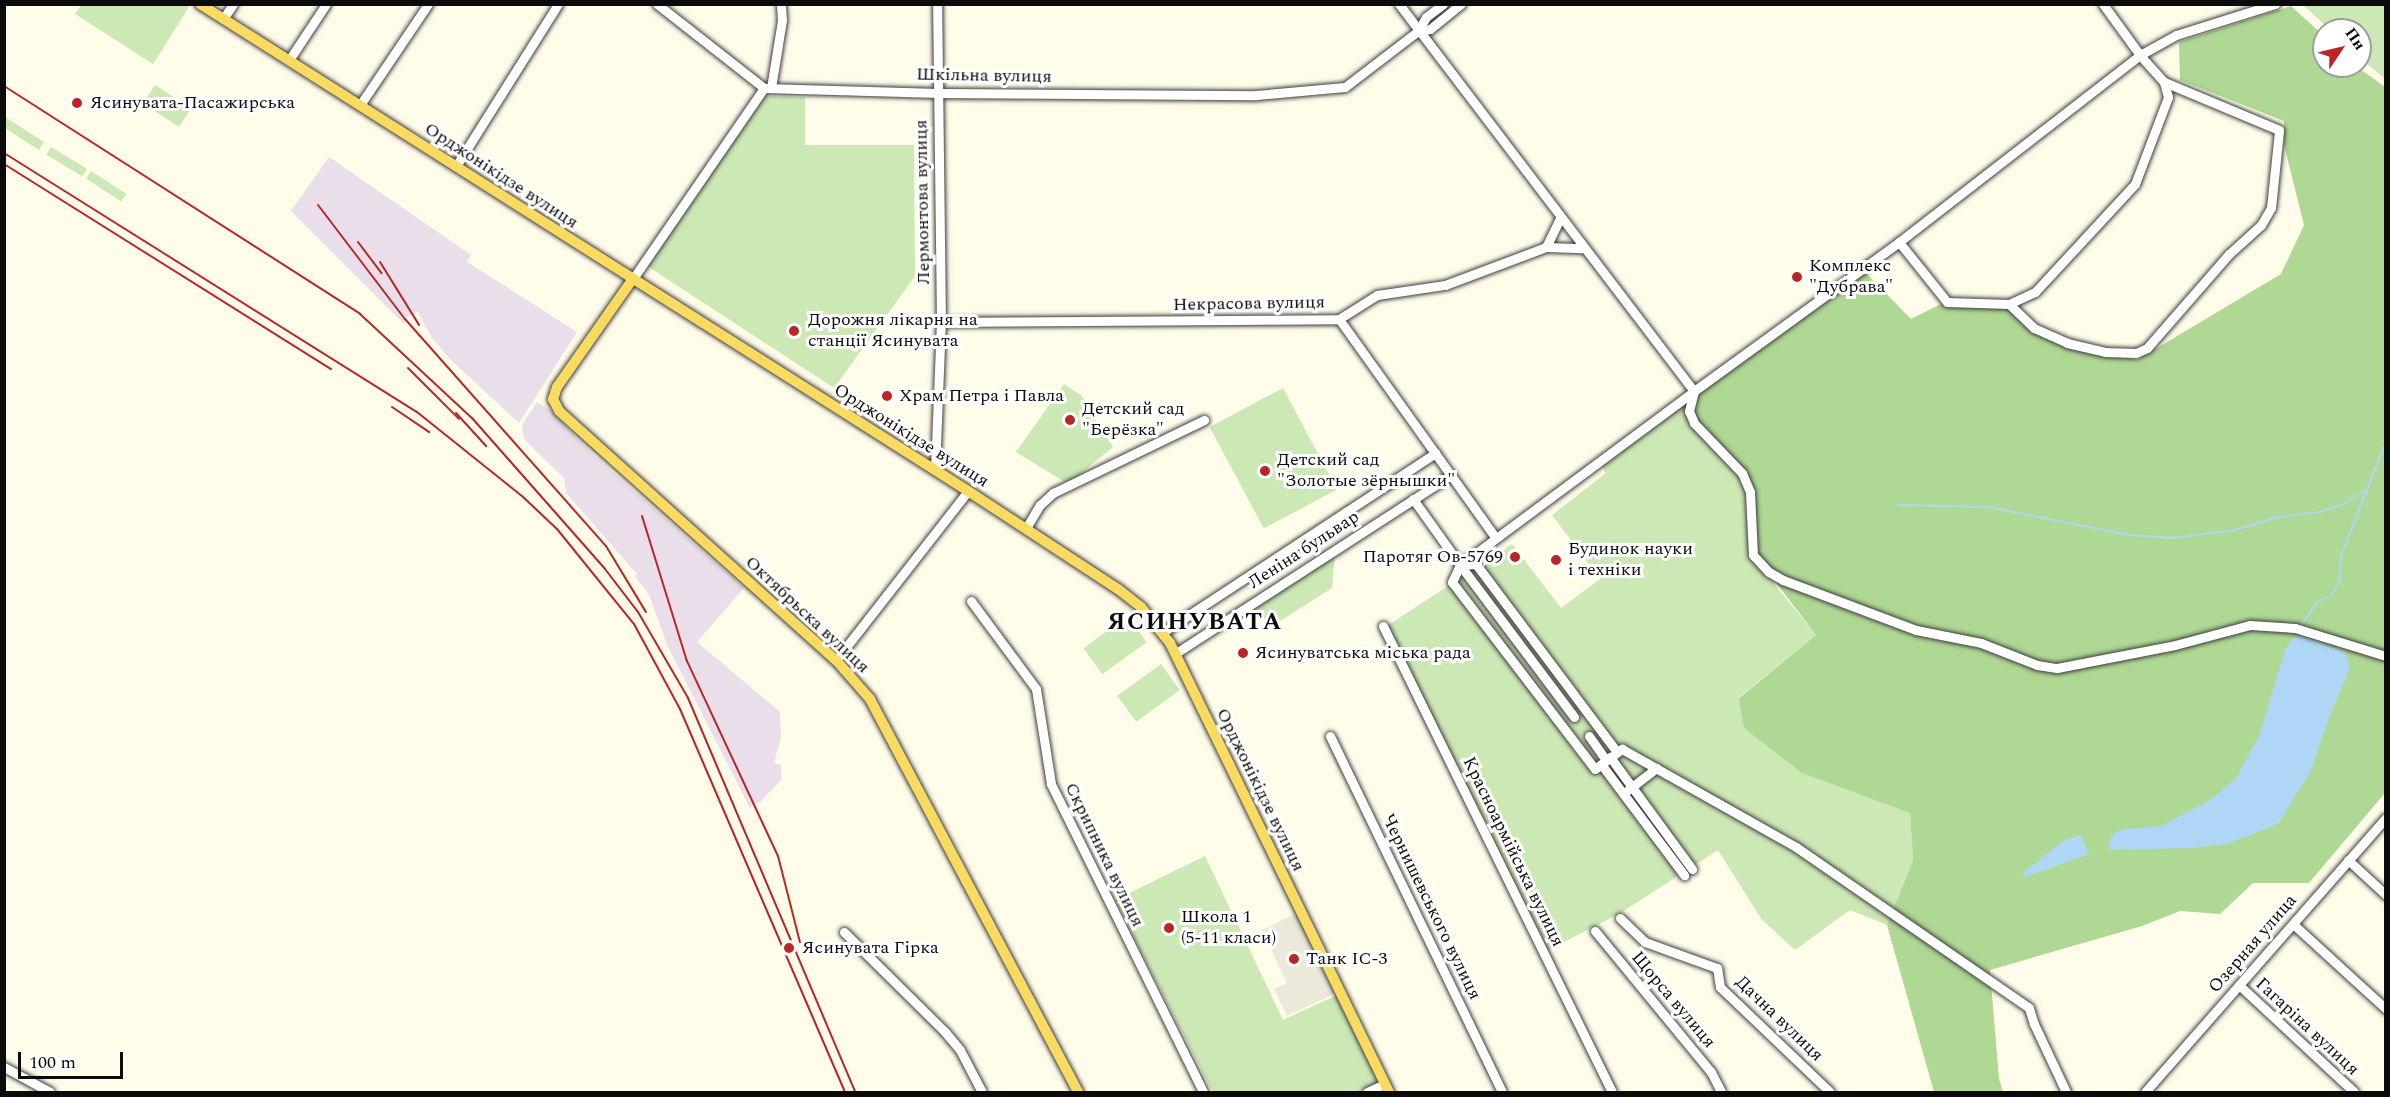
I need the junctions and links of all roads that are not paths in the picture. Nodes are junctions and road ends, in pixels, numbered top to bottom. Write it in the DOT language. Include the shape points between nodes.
graph roads {
  1 [pos="200,4"];
  2 [pos="232,4"];
  3 [pos="326,4"];
  4 [pos="428,4"];
  5 [pos="558,4"];
  6 [pos="657,4"];
  7 [pos="781,4"];
  8 [pos="938,4"];
  9 [pos="1400,4"];
  10 [pos="1443,4"];
  11 [pos="1461,4"];
  12 [pos="2103,4"];
  13 [pos="2275,4"];
  14 [pos="224,19"];
  15 [pos="1418,31"];
  16 [pos="2140,55"];
  17 [pos="289,60"];
  18 [pos="2164,82"];
  19 [pos="768,88"];
  20 [pos="939,93"];
  21 [pos="360,105"];
  22 [pos="456,166"];
  23 [pos="1560,218"];
  24 [pos="1899,242"];
  25 [pos="1546,247"];
  26 [pos="1583,248"];
  27 [pos="632,280"];
  28 [pos="2009,304"];
  29 [pos="1339,319"];
  30 [pos="941,322"];
  31 [pos="1694,391"];
  32 [pos="1204,420"];
  33 [pos="1435,453"];
  34 [pos="935,470"];
  35 [pos="1451,475"];
  36 [pos="968,491"];
  37 [pos="1413,499"];
  38 [pos="1026,528"];
  39 [pos="1495,537"];
  40 [pos="1460,565"];
  41 [pos="971,601"];
  42 [pos="1383,626"];
  43 [pos="1163,632"];
  44 [pos="1176,653"];
  45 [pos="2385,656"];
  46 [pos="836,660"];
  47 [pos="1574,717"];
  48 [pos="1330,736"];
  49 [pos="1588,736"];
  50 [pos="1609,758"];
  51 [pos="1656,768"];
  52 [pos="1632,787"];
  53 [pos="1623,793"];
  54 [pos="2385,818"];
  55 [pos="2348,860"];
  56 [pos="2385,895"];
  57 [pos="1620,918"];
  58 [pos="2293,924"];
  59 [pos="1595,931"];
  60 [pos="844,932"];
  61 [pos="2239,985"];
  62 [pos="2385,1009"];
  63 [pos="4,1067"];
  64 [pos="1386,1088"];
  65 [pos="50,1092"];
  66 [pos="982,1092"];
  67 [pos="1078,1092"];
  68 [pos="1203,1092"];
  69 [pos="1367,1092"];
  70 [pos="1502,1092"];
  71 [pos="1612,1092"];
  72 [pos="1721,1092"];
  73 [pos="1830,1092"];
  74 [pos="2066,1092"];
  75 [pos="2145,1092"];
  76 [pos="2354,1092"];
  1 -- 14 [label="main road, Орджонікідзе вулиця"];
  2 -- 14 [label="street"];
  3 -- 17 [label="street"];
  4 -- 21 [label="street"];
  5 -- 22 [label="street"];
  6 -- 19 [label="street"];
  7 -- 19 [label="street" via="782,20"];
  8 -- 20 [label="street, Лермонтова вулиця"];
  9 -- 15 [label="street"];
  10 -- 15 [label="street, Шкільна вулиця" via="1426,17"];
  11 -- 15 [label="street, Шкільна вулиця" via="1430,29"];
  12 -- 16 [label="street"];
  13 -- 16 [label="street" via="2176,35"];
  14 -- 17 [label="main road, Орджонікідзе вулиця"];
  15 -- 20 [label="street, Шкільна вулиця" via="1345,87 1256,95"];
  15 -- 23 [label="street"];
  16 -- 18 [label="street"];
  16 -- 24 [label="street"];
  17 -- 21 [label="main road, Орджонікідзе вулиця"];
  18 -- 28 [label="street" via="2168,97 2135,184 2034,292"];
  18 -- 28 [label="street" via="2279,130 2271,208 2261,225 2229,254 2146,348 2136,353 2105,352 2067,343 2034,328"];
  19 -- 20 [label="street, Шкільна вулиця"];
  19 -- 27 [label="street"];
  20 -- 30 [label="street, Лермонтова вулиця"];
  21 -- 22 [label="main road, Орджонікідзе вулиця"];
  22 -- 27 [label="main road, Орджонікідзе вулиця"];
  23 -- 25 [label="street"];
  23 -- 26 [label="street"];
  24 -- 28 [label="street" via="1947,302"];
  24 -- 31 [label="street"];
  25 -- 26 [label="street"];
  25 -- 29 [label="street, Некрасова вулиця" via="1445,285 1377,295"];
  26 -- 31 [label="street"];
  27 -- 34 [label="main road, Орджонікідзе вулиця"];
  27 -- 46 [label="main road, Октябрьска вулиця" via="557,387 553,399 559,411"];
  29 -- 30 [label="street, Некрасова вулиця"];
  29 -- 33 [label="street"];
  30 -- 34 [label="street, Лермонтова вулиця"];
  31 -- 39 [label="street"];
  31 -- 45 [label="street" via="1689,411 1694,423 1742,473 1750,492 1753,555 1783,580 1916,630 1981,643 2057,668 2175,645 2250,625 2295,628"];
  32 -- 38 [label="street" via="1053,492"];
  33 -- 35 [label="street"];
  33 -- 43 [label="street, Леніна бульвар"];
  34 -- 36 [label="main road, Орджонікідзе вулиця"];
  35 -- 37 [label="street, Леніна бульвар"];
  35 -- 39 [label="street"];
  36 -- 38 [label="main road, Орджонікідзе вулиця"];
  36 -- 46 [label="street"];
  37 -- 40 [label="street"];
  37 -- 44 [label="street, Леніна бульвар"];
  38 -- 43 [label="main road, Орджонікідзе вулиця" via="1118,589"];
  39 -- 40 [label="street"];
  40 -- 47 [label="street"];
  40 -- 50 [label="street" via="1476,564"];
  40 -- 50 [label="street" via="1452,582 1595,769"];
  41 -- 68 [label="street, Скрипника вулиця" via="1036,689 1051,784"];
  42 -- 71 [label="street, Красноармійська вулиця"];
  43 -- 44 [label="main road, Орджонікідзе вулиця"];
  44 -- 64 [label="main road, Орджонікідзе вулиця"];
  46 -- 67 [label="main road, Октябрьска вулиця" via="870,699"];
  48 -- 70 [label="street, Чернишевського вулиця"];
  49 -- 50 [label="street"];
  50 -- 51 [label="street" via="1622,748"];
  50 -- 52 [label="street"];
  50 -- 53 [label="street"];
  51 -- 52 [label="street"];
  51 -- 74 [label="street" via="1796,847 2030,1008"];
  52 -- 53 [label="street"];
  52 -- 53 [label="street" via="1688,872"];
  54 -- 55 [label="street, Озерная улица"];
  55 -- 56 [label="street"];
  55 -- 58 [label="street, Озерная улица"];
  57 -- 73 [label="street, Дачна вулиця" via="1645,942 1717,968 1720,987"];
  58 -- 61 [label="street, Озерная улица"];
  58 -- 62 [label="street"];
  59 -- 72 [label="street, Щорса вулиця" via="1711,1072"];
  60 -- 66 [label="street" via="945,1032 960,1050"];
  61 -- 75 [label="street, Озерная улица"];
  61 -- 76 [label="street, Гагаріна вулиця"];
  63 -- 65 [label="street"];
  64 -- 69 [label="street"];
}
